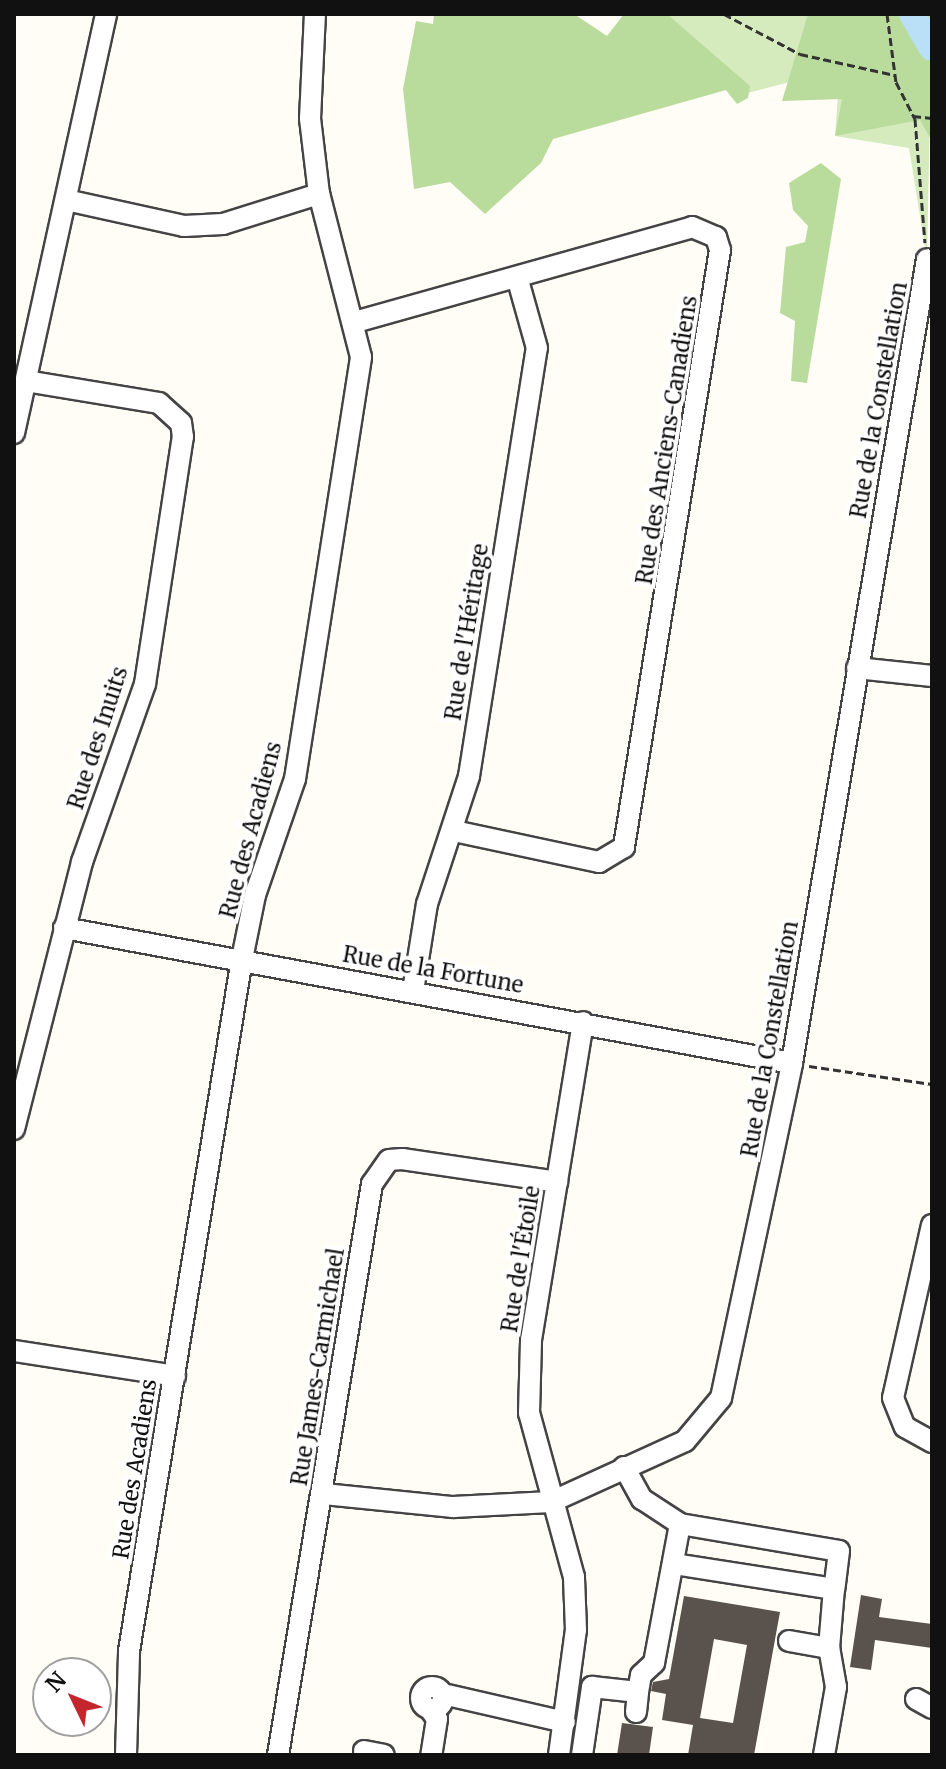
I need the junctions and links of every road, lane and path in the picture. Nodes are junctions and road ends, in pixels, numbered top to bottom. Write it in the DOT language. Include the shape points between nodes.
graph roads {
  1 [pos="106,14"];
  2 [pos="315,14"];
  3 [pos="724,14"];
  4 [pos="887,14"];
  5 [pos="895,75"];
  6 [pos="913,116"];
  7 [pos="932,118"];
  8 [pos="319,194"];
  9 [pos="66,200"];
  10 [pos="927,259"];
  11 [pos="517,277"];
  12 [pos="355,322"];
  13 [pos="26,381"];
  14 [pos="14,433"];
  15 [pos="857,668"];
  16 [pos="932,676"];
  17 [pos="455,831"];
  18 [pos="64,928"];
  19 [pos="242,959"];
  20 [pos="413,991"];
  21 [pos="583,1022"];
  22 [pos="792,1063"];
  23 [pos="932,1084"];
  24 [pos="14,1129"];
  25 [pos="557,1182"];
  26 [pos="932,1225"];
  27 [pos="14,1351"];
  28 [pos="175,1376"];
  29 [pos="932,1442"];
  30 [pos="624,1467"];
  31 [pos="324,1494"];
  32 [pos="551,1502"];
  33 [pos="680,1524"];
  34 [pos="675,1564"];
  35 [pos="834,1589"];
  36 [pos="789,1641"];
  37 [pos="829,1648"];
  38 [pos="565,1722"];
  39 [pos="126,1755"];
  40 [pos="278,1755"];
  41 [pos="431,1755"];
  42 [pos="559,1755"];
  43 [pos="582,1755"];
  44 [pos="824,1755"];
  1 -- 9 [label="street"];
  2 -- 8 [label="street, Rue des Acadiens" via="310,119"];
  3 -- 5 [label="path" via="800,54"];
  4 -- 5 [label="path"];
  5 -- 6 [label="path"];
  6 -- 7 [label="path"];
  6 -- 10 [label="path"];
  8 -- 9 [label="street" via="223,224 184,226"];
  8 -- 12 [label="street, Rue des Acadiens"];
  9 -- 13 [label="street"];
  10 -- 15 [label="street, Rue de la Constellation"];
  11 -- 12 [label="street, Rue des Anciens-Canadiens"];
  11 -- 17 [label="street, Rue de l'Héritage" via="537,348"];
  11 -- 17 [label="street, Rue des Anciens-Canadiens" via="692,227 716,237 720,250 624,847 599,862"];
  12 -- 19 [label="street, Rue des Acadiens" via="361,357 295,779 255,895"];
  13 -- 14 [label="street"];
  13 -- 18 [label="street, Rue des Inuits" via="159,403 181,423 183,437 145,684"];
  15 -- 16 [label="street"];
  15 -- 22 [label="street, Rue de la Constellation"];
  17 -- 20 [label="street, Rue de l'Héritage" via="427,904"];
  18 -- 19 [label="street, Rue de la Fortune"];
  18 -- 24 [label="street, Rue des Inuits"];
  19 -- 20 [label="street, Rue de la Fortune"];
  19 -- 28 [label="street, Rue des Acadiens"];
  20 -- 21 [label="street, Rue de la Fortune"];
  21 -- 22 [label="street, Rue de la Fortune"];
  21 -- 25 [label="street, Rue de l'Étoile"];
  22 -- 23 [label="path"];
  22 -- 30 [label="street, Rue de la Constellation" via="721,1398 685,1441"];
  25 -- 31 [label="street, Rue James-Carmichael" via="402,1159 380,1169 367,1201"];
  25 -- 32 [label="street, Rue de l'Étoile" via="531,1340 529,1413"];
  26 -- 29 [label="street" via="893,1398 905,1427"];
  27 -- 28 [label="street"];
  28 -- 39 [label="street, Rue des Acadiens" via="129,1651"];
  30 -- 32 [label="street, Rue de la Constellation"];
  30 -- 33 [label="street" via="642,1499"];
  31 -- 32 [label="street, Rue de la Constellation" via="453,1507"];
  31 -- 40 [label="street, Rue James-Carmichael"];
  32 -- 38 [label="street, Rue de l'Étoile" via="574,1577"];
  33 -- 34 [label="street"];
  33 -- 35 [label="street" via="839,1551"];
  34 -- 35 [label="street"];
  34 -- 43 [label="street" via="654,1663 641,1675 637,1702 592,1687"];
  35 -- 37 [label="street"];
  36 -- 37 [label="street"];
  37 -- 44 [label="street" via="836,1687"];
  38 -- 41 [label="street" via="436,1701"];
  38 -- 42 [label="street, Rue de l'Étoile"];
}
